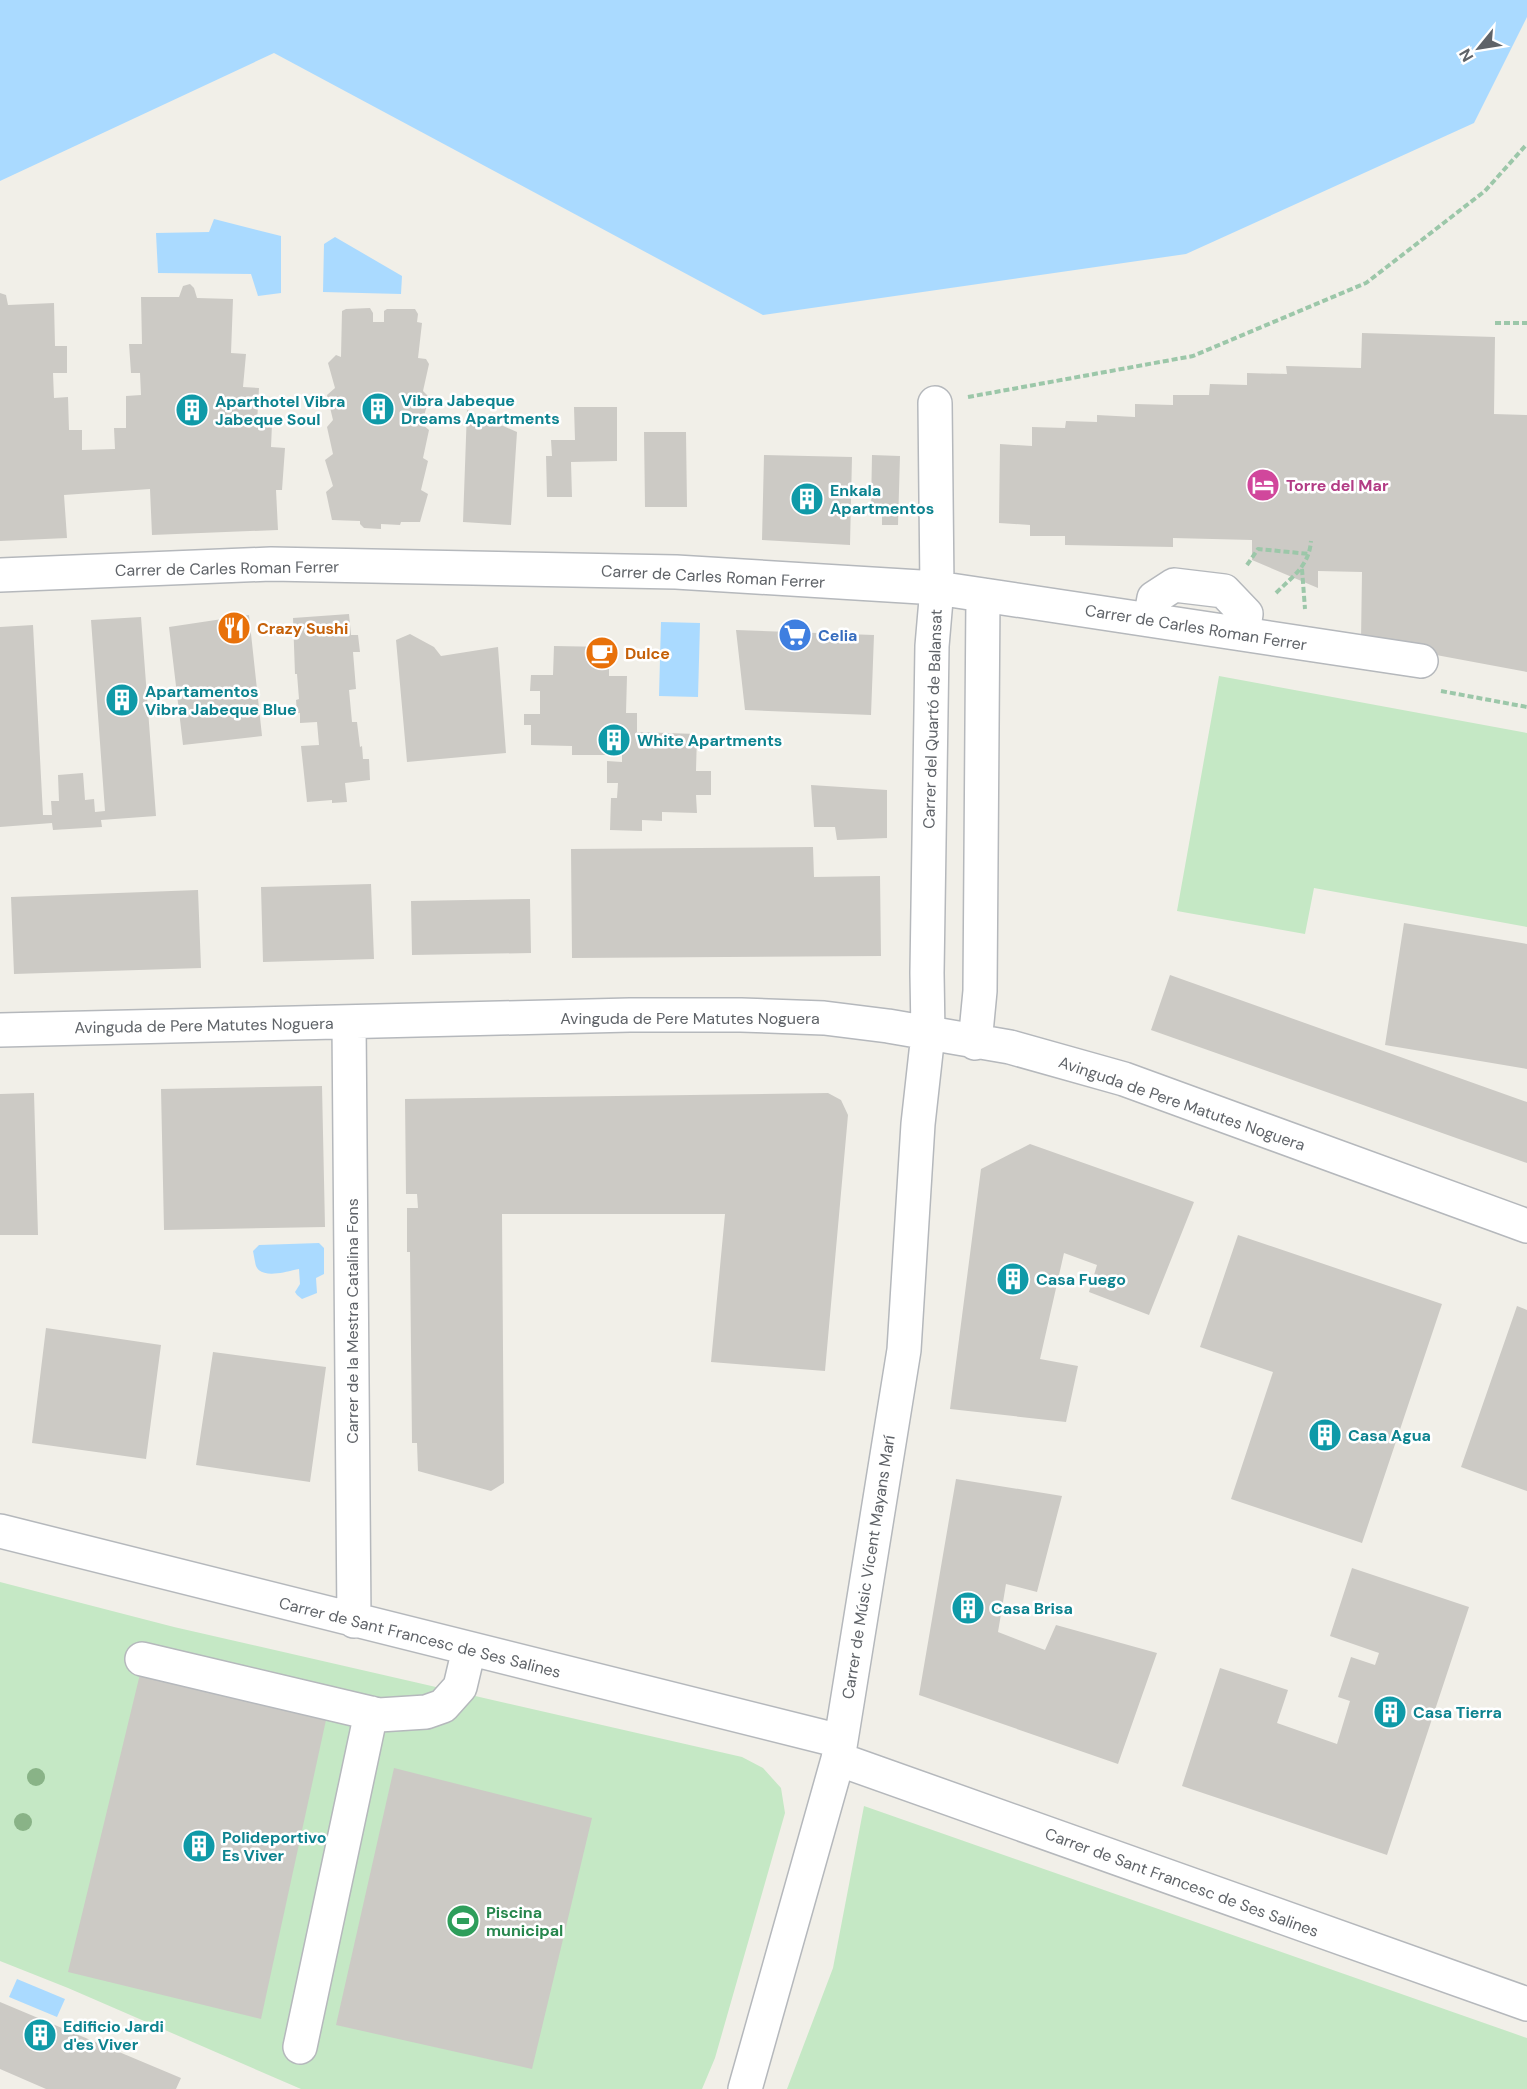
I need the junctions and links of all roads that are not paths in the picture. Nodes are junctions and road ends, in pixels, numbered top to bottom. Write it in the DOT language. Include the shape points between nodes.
graph roads {
  1 [pos="935,403"];
  2 [pos="0,575"];
  3 [pos="937,588"];
  4 [pos="983,595"];
  5 [pos="1421,661"];
  6 [pos="349,1022"];
  7 [pos="0,1029"];
  8 [pos="928,1034"];
  9 [pos="975,1042"];
  10 [pos="1527,1226"];
  11 [pos="0,1531"];
  12 [pos="354,1621"];
  13 [pos="469,1649"];
  14 [pos="142,1659"];
  15 [pos="371,1713"];
  16 [pos="839,1750"];
  17 [pos="1527,2004"];
  18 [pos="300,2047"];
  19 [pos="745,2089"];
  1 -- 3 [label="street, Carrer del Quartó de Balansat"];
  2 -- 3 [label="street, Carrer de Carles Roman Ferrer" via="271,564 676,572"];
  3 -- 4 [label="street, Carrer de Carles Roman Ferrer"];
  3 -- 8 [label="street, Carrer del Quartó de Balansat" via="932,646"];
  4 -- 5 [label="street, Carrer de Carles Roman Ferrer"];
  4 -- 9 [label="street" via="980,991"];
  6 -- 7 [label="street, Avinguda de Pere Matutes Noguera"];
  6 -- 8 [label="street, Avinguda de Pere Matutes Noguera" via="741,1015 824,1018"];
  6 -- 12 [label="street, Carrer de la Mestra Catalina Fons"];
  8 -- 9 [label="street, Avinguda de Pere Matutes Noguera"];
  8 -- 16 [label="street, Carrer de Músic Vicent Mayans Marí" via="918,1124 904,1350"];
  9 -- 10 [label="street, Avinguda de Pere Matutes Noguera" via="1035,1053 1124,1080"];
  11 -- 12 [label="street, Carrer de Sant Francesc de Ses Salines"];
  12 -- 13 [label="street, Carrer de Sant Francesc de Ses Salines"];
  13 -- 15 [label="street" via="460,1687 443,1706 426,1712"];
  13 -- 16 [label="street, Carrer de Sant Francesc de Ses Salines"];
  14 -- 15 [label="street"];
  15 -- 18 [label="street"];
  16 -- 17 [label="street, Carrer de Sant Francesc de Ses Salines"];
  16 -- 19 [label="street, Carrer de Músic Vicent Mayans Marí"];
}
